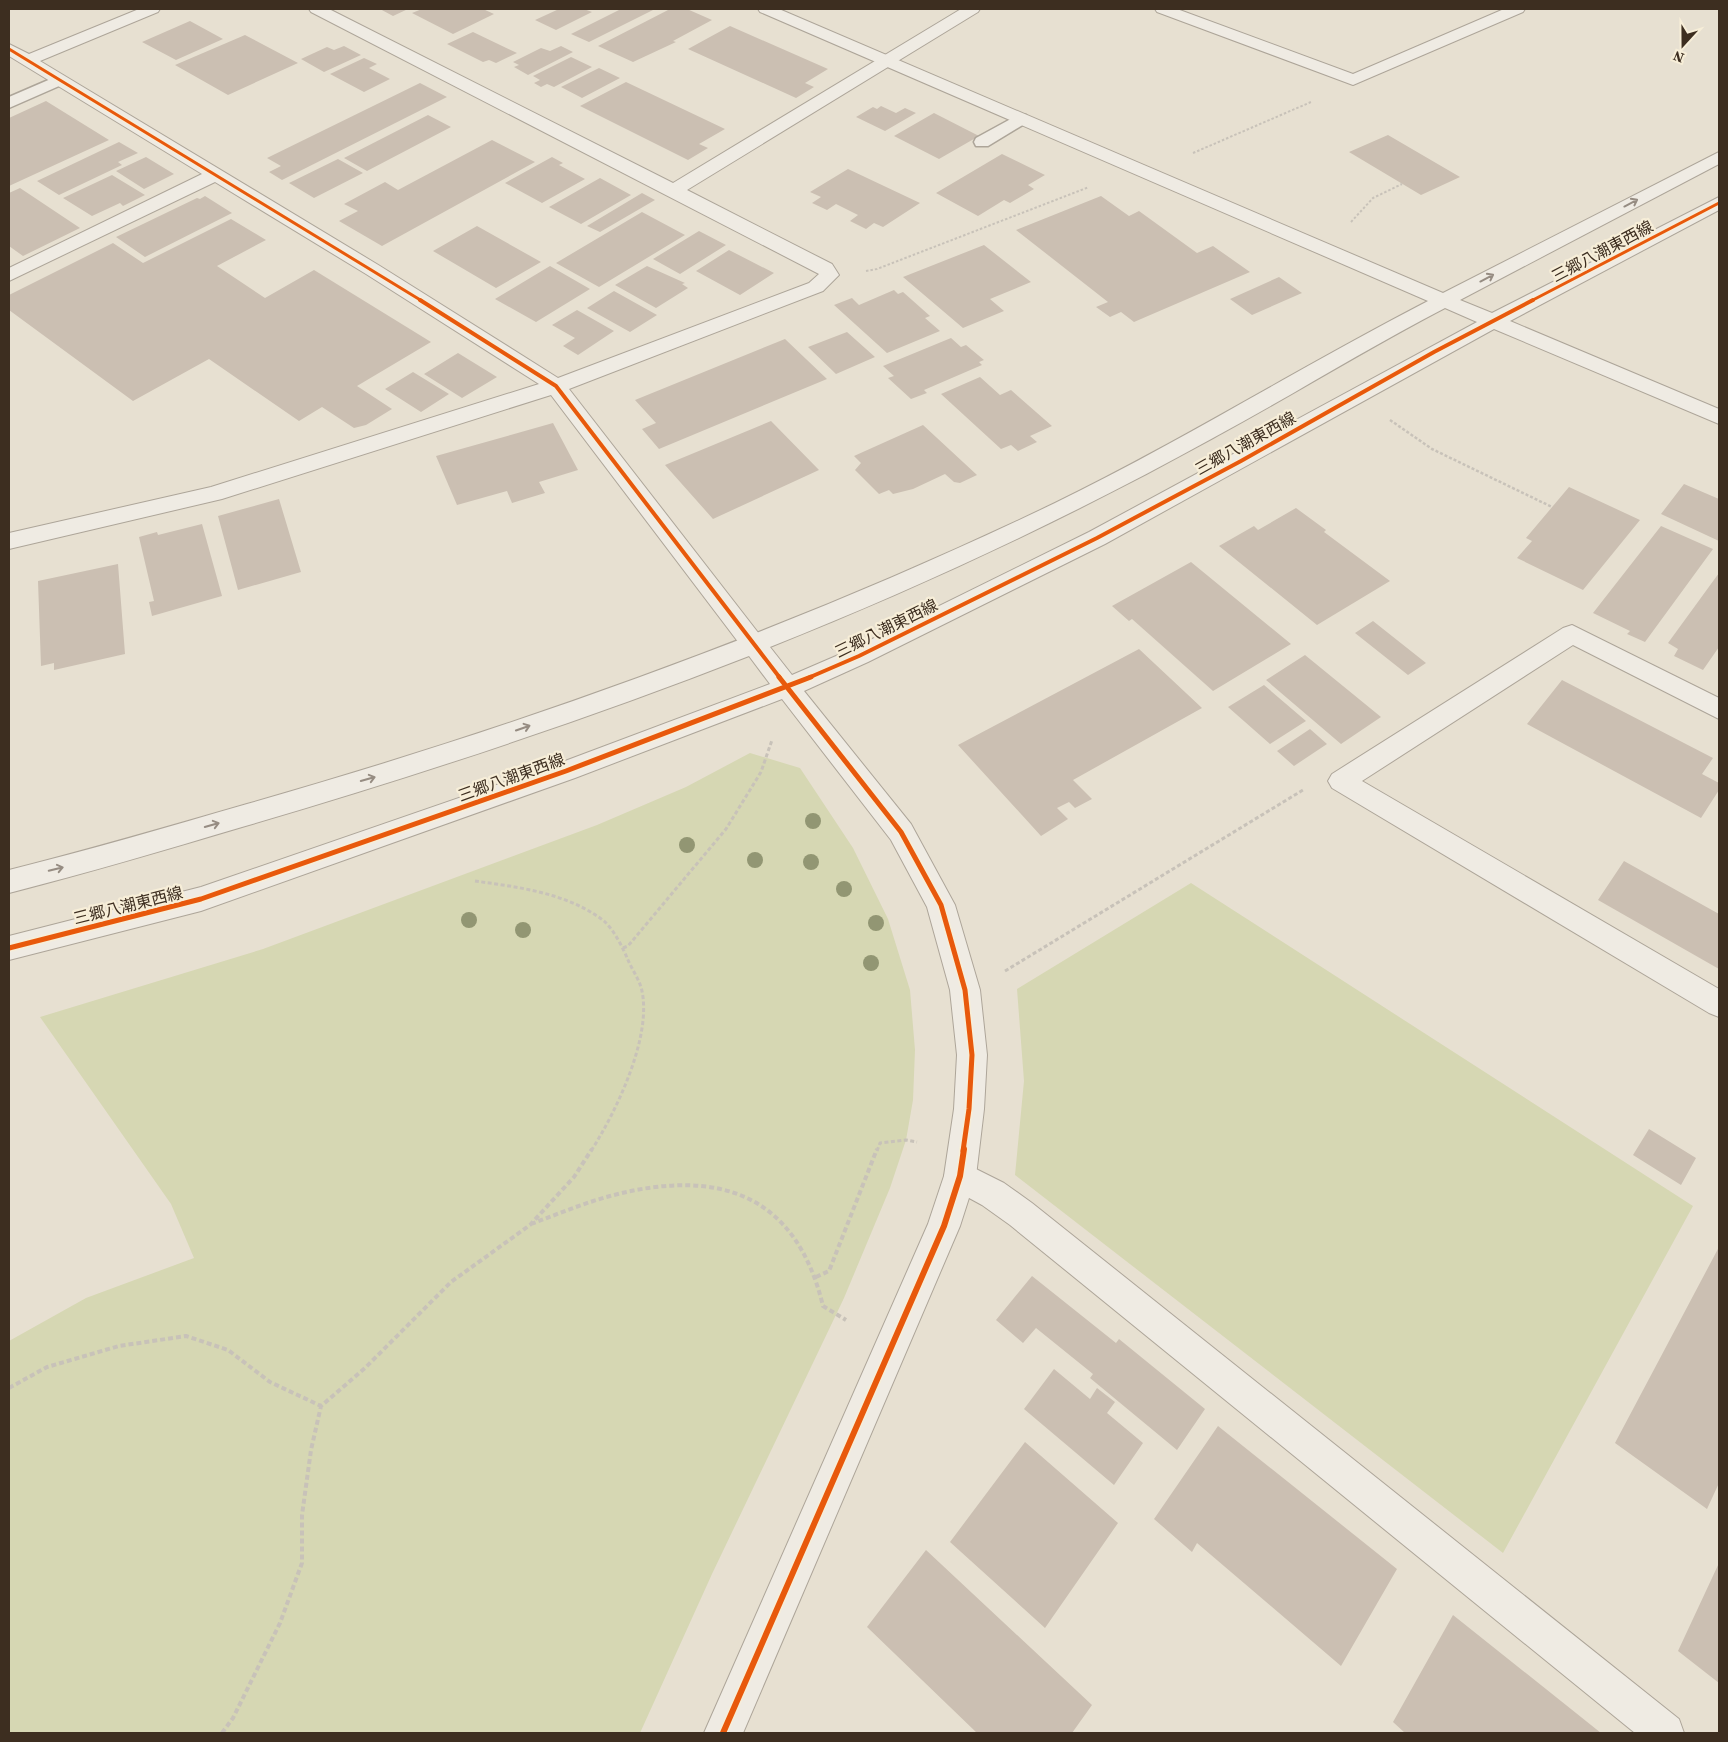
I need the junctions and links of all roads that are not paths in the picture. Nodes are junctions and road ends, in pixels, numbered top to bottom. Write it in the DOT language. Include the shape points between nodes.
graph roads {
  1 [pos="152,9"];
  2 [pos="316,9"];
  3 [pos="766,9"];
  4 [pos="972,9"];
  5 [pos="1163,9"];
  6 [pos="1517,9"];
  7 [pos="9,49"];
  8 [pos="28,60"];
  9 [pos="887,60"];
  10 [pos="60,80"];
  11 [pos="9,103"];
  12 [pos="1020,119"];
  13 [pos="982,142"];
  14 [pos="1719,157"];
  15 [pos="216,174"];
  16 [pos="674,190"];
  17 [pos="1719,203"];
  18 [pos="9,275"];
  19 [pos="1444,301"];
  20 [pos="1494,322"];
  21 [pos="556,386"];
  22 [pos="1719,418"];
  23 [pos="9,542"];
  24 [pos="754,645"];
  25 [pos="788,687"];
  26 [pos="1719,709"];
  27 [pos="9,881"];
  28 [pos="9,948"];
  29 [pos="1719,1004"];
  30 [pos="960,1176"];
  31 [pos="723,1733"];
  32 [pos="1665,1733"];
  1 -- 8 [label="street"];
  2 -- 16 [label="street"];
  3 -- 9 [label="street"];
  4 -- 9 [label="street"];
  5 -- 6 [label="street" via="1353,80"];
  7 -- 8 [label="street"];
  8 -- 10 [label="street"];
  9 -- 12 [label="street"];
  9 -- 16 [label="street"];
  10 -- 11 [label="lane"];
  10 -- 15 [label="street"];
  12 -- 13 [label="lane"];
  12 -- 19 [label="street"];
  19 -- 14 [label="street, 三郷八潮東西線, one-way"];
  15 -- 18 [label="street"];
  15 -- 21 [label="street"];
  16 -- 21 [label="street" via="825,268 829,275 816,287"];
  17 -- 20 [label="street, 三郷八潮東西線"];
  19 -- 20 [label="street"];
  19 -- 24 [label="street, 三郷八潮東西線" via="1063,508"];
  20 -- 22 [label="street"];
  20 -- 25 [label="street, 三郷八潮東西線" via="1097,538"];
  21 -- 23 [label="street" via="214,494"];
  21 -- 24 [label="street"];
  24 -- 25 [label="street"];
  27 -- 24 [label="street, 三郷八潮東西線, one-way" via="75,865 392,773 636,690"];
  25 -- 28 [label="street, 三郷八潮東西線" via="566,771 202,899"];
  25 -- 30 [label="street" via="901,832 941,905 966,990 972,1055"];
  26 -- 29 [label="street" via="1572,634 1341,781"];
  30 -- 31 [label="street" via="944,1226"];
  30 -- 32 [label="street" via="1021,1214"];
}
